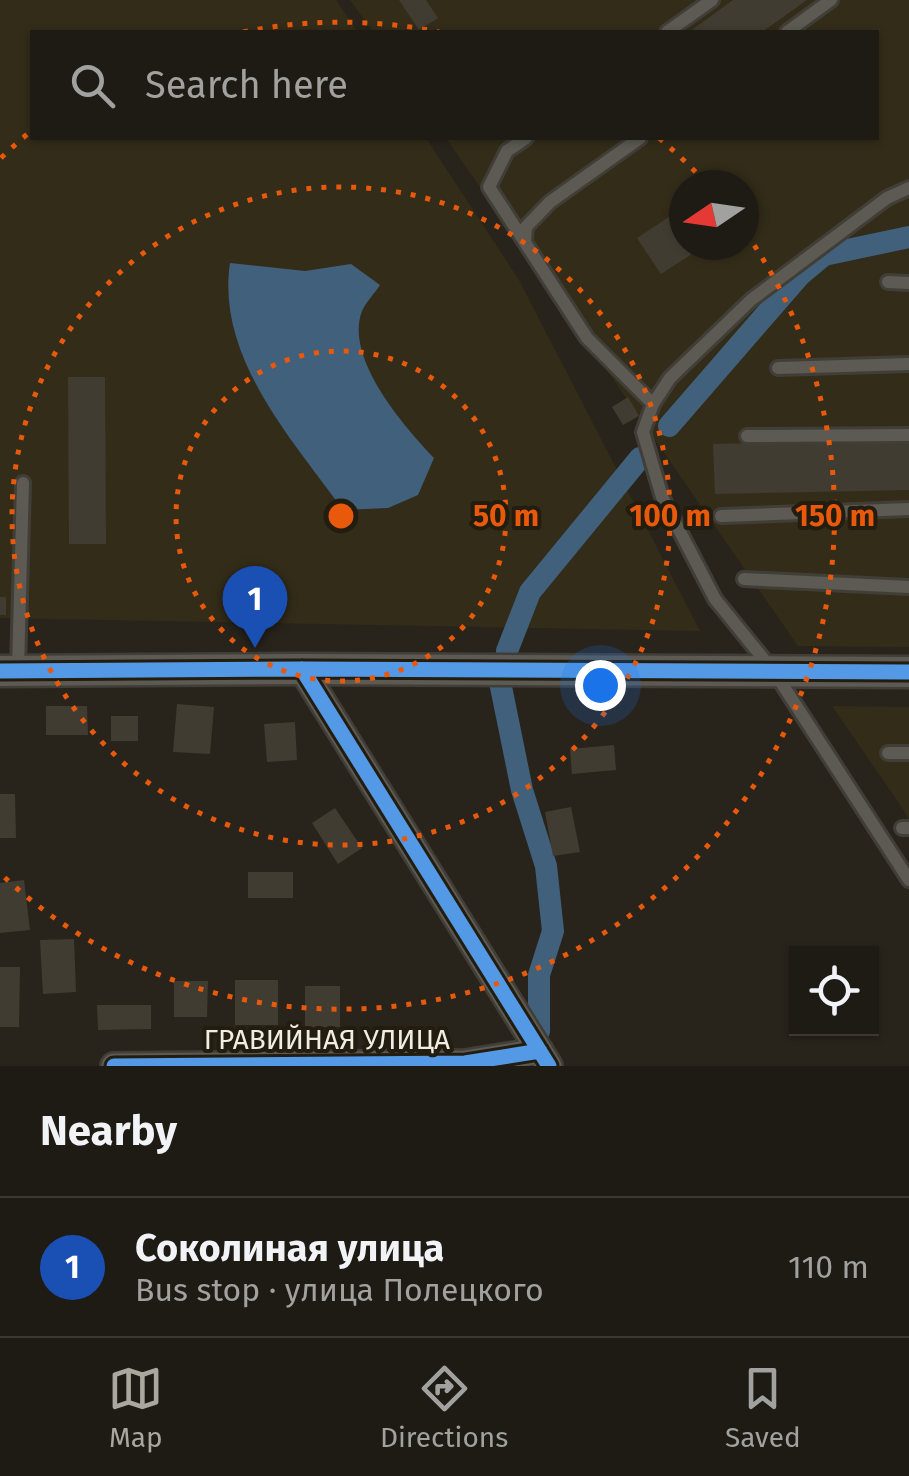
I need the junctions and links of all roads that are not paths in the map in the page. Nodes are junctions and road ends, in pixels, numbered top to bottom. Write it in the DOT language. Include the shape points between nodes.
graph roads {
  1 [pos="712,0"];
  2 [pos="831,0"];
  3 [pos="670,30"];
  4 [pos="790,30"];
  5 [pos="523,140"];
  6 [pos="637,140"];
  7 [pos="909,188"];
  8 [pos="526,242"];
  9 [pos="888,282"];
  10 [pos="909,283"];
  11 [pos="909,364"];
  12 [pos="778,368"];
  13 [pos="653,404"];
  14 [pos="909,435"];
  15 [pos="747,436"];
  16 [pos="23,483"];
  17 [pos="909,509"];
  18 [pos="721,516"];
  19 [pos="744,579"];
  20 [pos="909,587"];
  21 [pos="302,669"];
  22 [pos="9,671"];
  23 [pos="909,672"];
  24 [pos="775,673"];
  25 [pos="888,753"];
  26 [pos="909,754"];
  27 [pos="909,880"];
  28 [pos="545,1059"];
  29 [pos="114,1066"];
  1 -- 3 [label="lane"];
  2 -- 4 [label="lane"];
  5 -- 8 [label="lane" via="507,151 488,186"];
  6 -- 8 [label="lane" via="550,202 526,227"];
  7 -- 13 [label="lane" via="751,300 670,378"];
  8 -- 13 [label="lane" via="588,338"];
  9 -- 10 [label="lane"];
  11 -- 12 [label="lane"];
  13 -- 24 [label="lane" via="643,432 662,496 715,600"];
  14 -- 15 [label="lane"];
  16 -- 22 [label="lane"];
  17 -- 18 [label="lane"];
  19 -- 20 [label="lane"];
  21 -- 22 [label="street"];
  21 -- 24 [label="street"];
  21 -- 28 [label="street"];
  23 -- 24 [label="street"];
  24 -- 27 [label="lane"];
  25 -- 26 [label="lane"];
  28 -- 29 [label="street, ГРАВИЙНАЯ УЛИЦА"];
}
